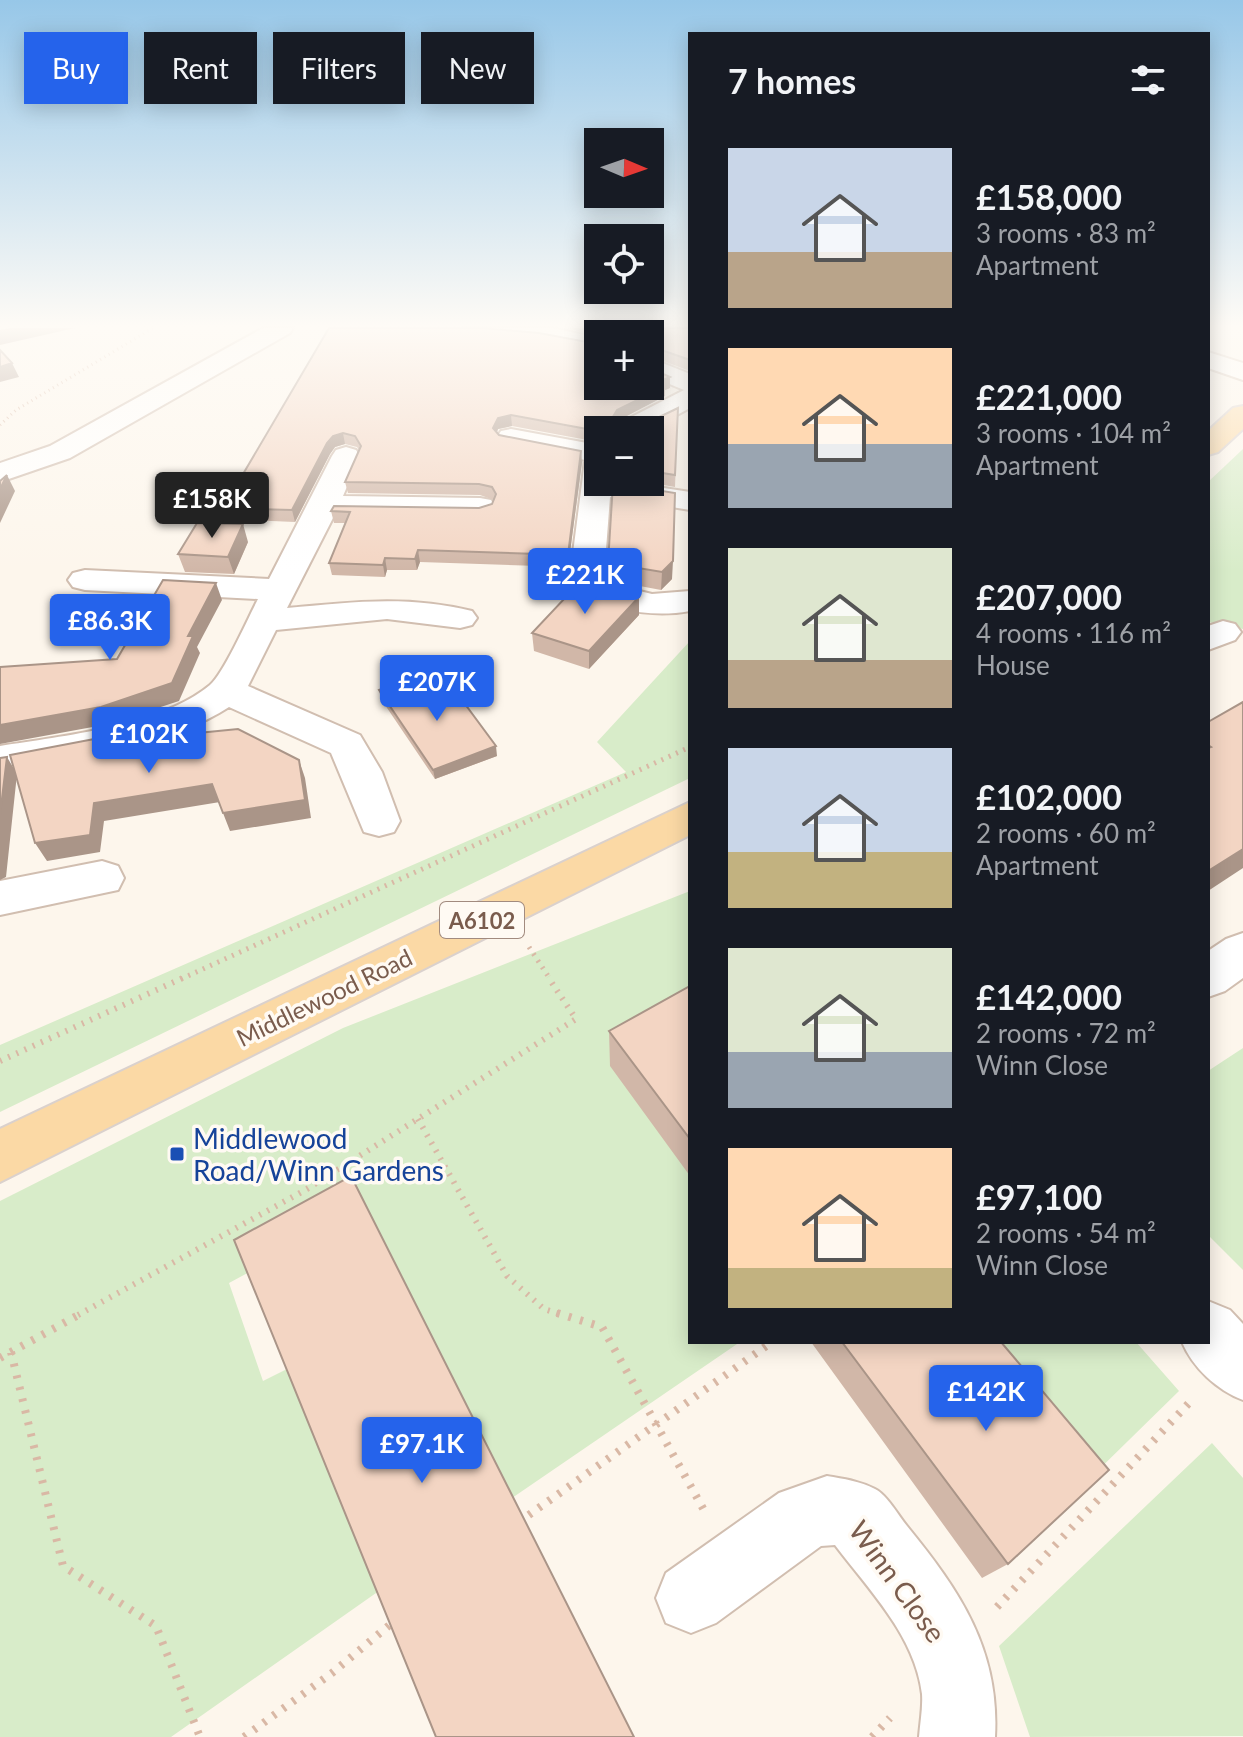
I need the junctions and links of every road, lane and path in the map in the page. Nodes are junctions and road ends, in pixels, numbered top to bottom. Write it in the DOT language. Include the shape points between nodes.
graph roads {
  1 [pos="18,409"];
  2 [pos="137,409"];
  3 [pos="1241,418"];
  4 [pos="0,425"];
  5 [pos="511,437"];
  6 [pos="1210,444"];
  7 [pos="584,451"];
  8 [pos="346,456"];
  9 [pos="0,473"];
  10 [pos="664,493"];
  11 [pos="595,496"];
  12 [pos="688,500"];
  13 [pos="324,505"];
  14 [pos="480,507"];
  15 [pos="85,580"];
  16 [pos="688,601"];
  17 [pos="272,605"];
  18 [pos="460,618"];
  19 [pos="227,691"];
  20 [pos="688,748"];
  21 [pos="0,760"];
  22 [pos="688,818"];
  23 [pos="379,821"];
  24 [pos="102,878"];
  25 [pos="0,898"];
  26 [pos="505,909"];
  27 [pos="1243,952"];
  28 [pos="1210,976"];
  29 [pos="0,1061"];
  30 [pos="418,1119"];
  31 [pos="0,1156"];
  32 [pos="769,1344"];
  33 [pos="11,1352"];
  34 [pos="1228,1353"];
  35 [pos="0,1358"];
  36 [pos="654,1425"];
  37 [pos="508,1530"];
  38 [pos="714,1581"];
  39 [pos="399,1618"];
  40 [pos="951,1656"];
  41 [pos="200,1737"];
  42 [pos="244,1737"];
  43 [pos="872,1737"];
  44 [pos="957,1737"];
  1 -- 4 [label="path"];
  2 -- 9 [label="street" via="60,452"];
  3 -- 6 [label="main road"];
  5 -- 7 [label="street"];
  8 -- 13 [label="street"];
  10 -- 12 [label="street"];
  11 -- 16 [label="street" via="587,576 591,589 650,605"];
  13 -- 14 [label="street"];
  13 -- 17 [label="street"];
  15 -- 17 [label="street"];
  17 -- 18 [label="street"];
  17 -- 19 [label="street"];
  19 -- 21 [label="street" via="163,727"];
  19 -- 23 [label="street" via="346,744"];
  20 -- 29 [label="path"];
  22 -- 26 [label="main road, Middlewood Road / A6102"];
  24 -- 25 [label="street"];
  26 -- 30 [label="path" via="576,1019"];
  26 -- 31 [label="main road, Middlewood Road / A6102"];
  27 -- 28 [label="street"];
  30 -- 33 [label="path" via="307,1189"];
  30 -- 36 [label="path" via="507,1276 544,1309 602,1327"];
  32 -- 36 [label="path"];
  33 -- 35 [label="path"];
  33 -- 41 [label="path" via="63,1566 156,1626"];
  34 -- 40 [label="path"];
  36 -- 37 [label="path"];
  36 -- 38 [label="path"];
  38 -- 40 [label="street, Winn Close" via="803,1517 827,1510 854,1514 935,1623"];
  39 -- 42 [label="path"];
  40 -- 43 [label="path"];
  40 -- 44 [label="street, Winn Close" via="959,1695"];
}
